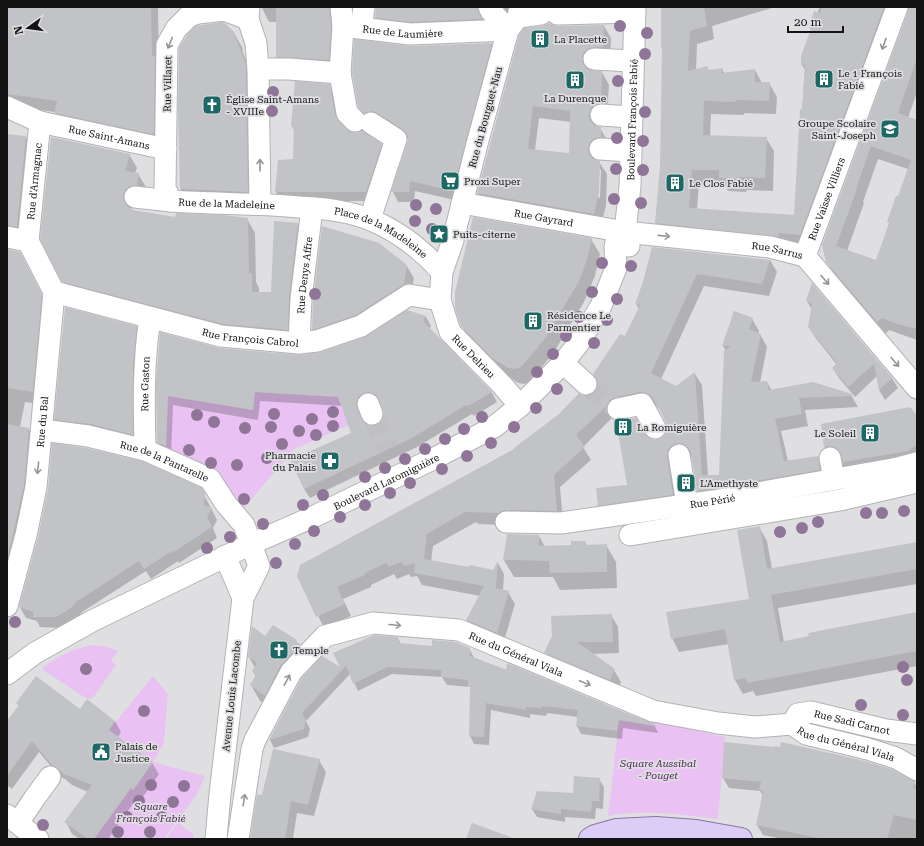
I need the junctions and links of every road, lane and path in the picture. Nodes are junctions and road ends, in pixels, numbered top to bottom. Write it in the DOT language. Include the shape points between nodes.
graph roads {
  1 [pos="364,7"];
  2 [pos="490,7"];
  3 [pos="897,7"];
  4 [pos="635,9"];
  5 [pos="184,11"];
  6 [pos="248,13"];
  7 [pos="515,18"];
  8 [pos="348,21"];
  9 [pos="594,59"];
  10 [pos="632,61"];
  11 [pos="258,69"];
  12 [pos="340,73"];
  13 [pos="7,107"];
  14 [pos="601,115"];
  15 [pos="631,117"];
  16 [pos="46,124"];
  17 [pos="166,149"];
  18 [pos="600,149"];
  19 [pos="630,150"];
  20 [pos="135,197"];
  21 [pos="171,201"];
  22 [pos="462,203"];
  23 [pos="260,204"];
  24 [pos="312,208"];
  25 [pos="370,219"];
  26 [pos="625,232"];
  27 [pos="7,237"];
  28 [pos="28,241"];
  29 [pos="804,256"];
  30 [pos="442,272"];
  31 [pos="54,292"];
  32 [pos="440,300"];
  33 [pos="141,315"];
  34 [pos="299,343"];
  35 [pos="564,363"];
  36 [pos="586,384"];
  37 [pos="917,388"];
  38 [pos="520,406"];
  39 [pos="618,409"];
  40 [pos="655,428"];
  41 [pos="42,430"];
  42 [pos="144,450"];
  43 [pos="679,455"];
  44 [pos="830,458"];
  45 [pos="917,463"];
  46 [pos="834,479"];
  47 [pos="673,481"];
  48 [pos="917,482"];
  49 [pos="687,504"];
  50 [pos="506,522"];
  51 [pos="275,533"];
  52 [pos="630,535"];
  53 [pos="251,544"];
  54 [pos="224,556"];
  55 [pos="259,566"];
  56 [pos="243,598"];
  57 [pos="7,606"];
  58 [pos="7,674"];
  59 [pos="792,724"];
  60 [pos="917,734"];
  61 [pos="917,754"];
  62 [pos="896,758"];
  63 [pos="917,770"];
  64 [pos="50,777"];
  65 [pos="12,819"];
  66 [pos="38,839"];
  67 [pos="216,839"];
  68 [pos="238,839"];
  69 [pos="590,839"];
  70 [pos="741,839"];
  1 -- 8 [label="street"];
  2 -- 7 [label="street" via="491,11"];
  3 -- 29 [label="street, Rue Vaïsse Villiers, one-way"];
  4 -- 7 [label="street, Rue de Laumière"];
  4 -- 10 [label="street, Boulevard François Fabié"];
  5 -- 6 [label="street, Rue Villaret" via="198,13 224,10"];
  5 -- 17 [label="street, Rue Villaret, one-way" via="167,45"];
  6 -- 11 [label="street" via="256,43"];
  7 -- 8 [label="street, Rue de Laumière" via="410,34"];
  7 -- 22 [label="street, Rue du Bourguet-Nau"];
  8 -- 12 [label="street"];
  9 -- 10 [label="street"];
  10 -- 15 [label="street, Boulevard François Fabié"];
  11 -- 12 [label="street"];
  23 -- 11 [label="street, one-way"];
  12 -- 25 [label="street" via="347,113 396,139"];
  13 -- 16 [label="street, Rue Saint-Amans"];
  14 -- 15 [label="street"];
  15 -- 19 [label="street, Boulevard François Fabié"];
  16 -- 17 [label="street, Rue Saint-Amans"];
  16 -- 28 [label="street, Rue d'Armagnac"];
  17 -- 21 [label="street, Rue de la Madeleine" via="165,188"];
  18 -- 19 [label="street"];
  19 -- 26 [label="street, Boulevard François Fabié" via="630,186"];
  20 -- 21 [label="street"];
  21 -- 23 [label="street, Rue de la Madeleine"];
  22 -- 26 [label="street, Rue Gayrard"];
  22 -- 30 [label="street" via="460,242"];
  23 -- 24 [label="street, Rue de la Madeleine"];
  24 -- 25 [label="street, Place de la Madeleine"];
  24 -- 34 [label="street, Rue Denys Affre" via="301,299"];
  25 -- 30 [label="street, Place de la Madeleine" via="387,227 427,255"];
  26 -- 29 [label="street, Rue Sarrus, one-way" via="770,247"];
  26 -- 35 [label="street, Boulevard Laromiguière" via="617,237 616,268 600,306"];
  27 -- 28 [label="street"];
  28 -- 31 [label="street"];
  29 -- 37 [label="street, Rue Sarrus, one-way"];
  30 -- 32 [label="street"];
  31 -- 33 [label="street, Rue François Cabrol"];
  31 -- 41 [label="street, Rue du Bal"];
  32 -- 34 [label="street, Rue François Cabrol" via="409,295 361,326 317,341"];
  32 -- 38 [label="street, Rue Delrieu" via="450,332 504,386"];
  33 -- 34 [label="street, Rue François Cabrol" via="221,336"];
  33 -- 42 [label="street, Rue Gaston" via="146,347 143,392"];
  35 -- 36 [label="street"];
  35 -- 38 [label="street, Boulevard Laromiguière"];
  38 -- 51 [label="street, Boulevard Laromiguière" via="494,427 433,459"];
  39 -- 40 [label="street" via="642,404"];
  41 -- 42 [label="street, Rue de la Pantarelle" via="88,436"];
  41 -- 57 [label="street, Rue du Bal, one-way" via="36,487"];
  42 -- 53 [label="street, Rue de la Pantarelle" via="210,479 244,525"];
  43 -- 49 [label="street"];
  44 -- 46 [label="street"];
  45 -- 46 [label="street, Rue Périé"];
  46 -- 49 [label="street, Rue Périé"];
  47 -- 49 [label="street" via="674,490"];
  48 -- 52 [label="street" via="840,500"];
  49 -- 50 [label="street, Rue Périé" via="561,523"];
  51 -- 53 [label="street, Boulevard Laromiguière"];
  51 -- 55 [label="street, Avenue Louis Lacombe"];
  53 -- 54 [label="street, Boulevard Laromiguière"];
  53 -- 55 [label="street"];
  54 -- 56 [label="street"];
  54 -- 58 [label="street, Boulevard Laromiguière" via="92,621 35,653"];
  55 -- 56 [label="street, Avenue Louis Lacombe"];
  56 -- 67 [label="street, Avenue Louis Lacombe"];
  59 -- 60 [label="street, Rue Sadi Carnot" via="798,714 812,712 886,730"];
  59 -- 62 [label="street, Rue du Général Viala" via="806,734"];
  68 -- 59 [label="street, Rue du Général Viala, one-way" via="252,749 291,672 325,636 373,623 460,630 653,710 718,723 755,727"];
  61 -- 62 [label="street"];
  62 -- 63 [label="street, Rue du Général Viala"];
  64 -- 65 [label="street" via="34,799"];
  65 -- 66 [label="street"];
  69 -- 70 [label="main road" via="616,830 656,828 696,831"];
}
